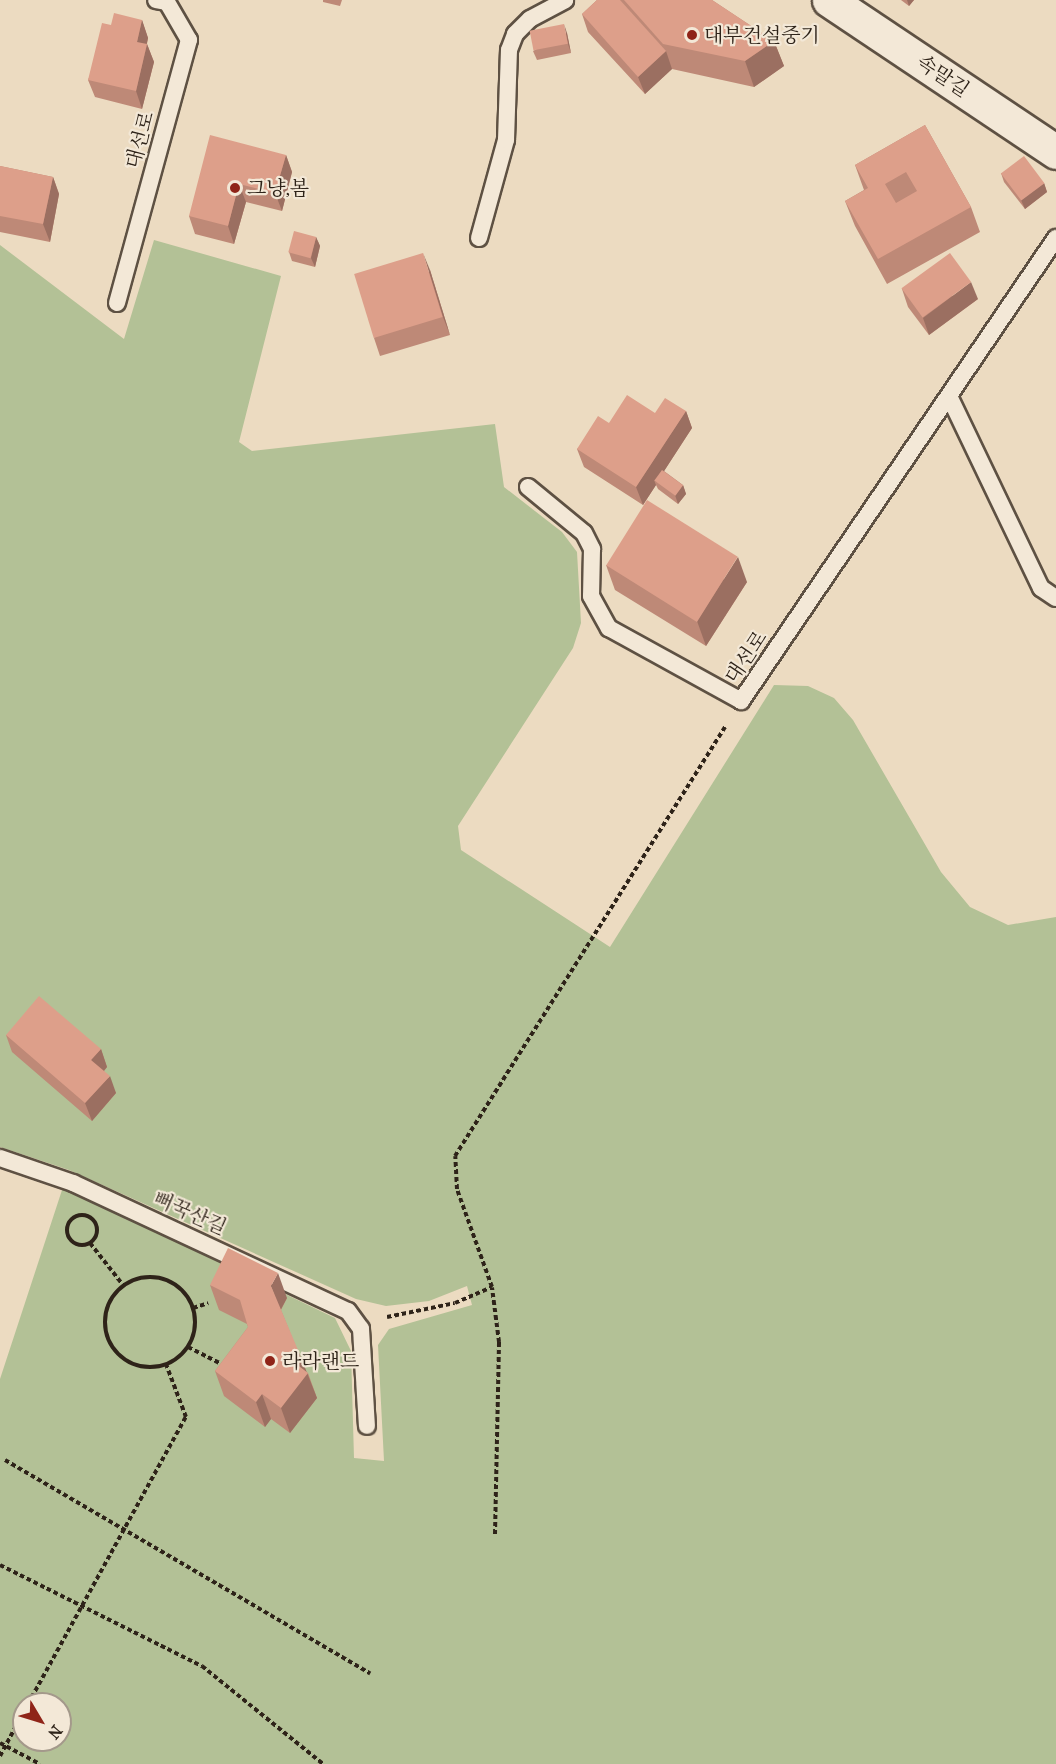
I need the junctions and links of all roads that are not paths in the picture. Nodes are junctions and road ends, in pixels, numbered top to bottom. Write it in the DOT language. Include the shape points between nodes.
graph roads {
  1 [pos="156,0"];
  2 [pos="565,0"];
  3 [pos="841,3"];
  4 [pos="1056,152"];
  5 [pos="479,238"];
  6 [pos="1056,238"];
  7 [pos="117,303"];
  8 [pos="949,396"];
  9 [pos="528,487"];
  10 [pos="1056,598"];
  11 [pos="0,1158"];
  12 [pos="367,1426"];
  1 -- 7 [label="lane, 대선로" via="167,2 189,40"];
  2 -- 5 [label="lane" via="530,19 515,34 509,50 506,140"];
  3 -- 4 [label="street, 속말길"];
  6 -- 8 [label="lane, 대선로"];
  8 -- 9 [label="lane, 대선로" via="741,701 609,628 591,596 592,549 584,533"];
  8 -- 10 [label="lane" via="1041,588"];
  11 -- 12 [label="lane, 뻐꾹산길" via="57,1176 330,1298 361,1329"];
}
